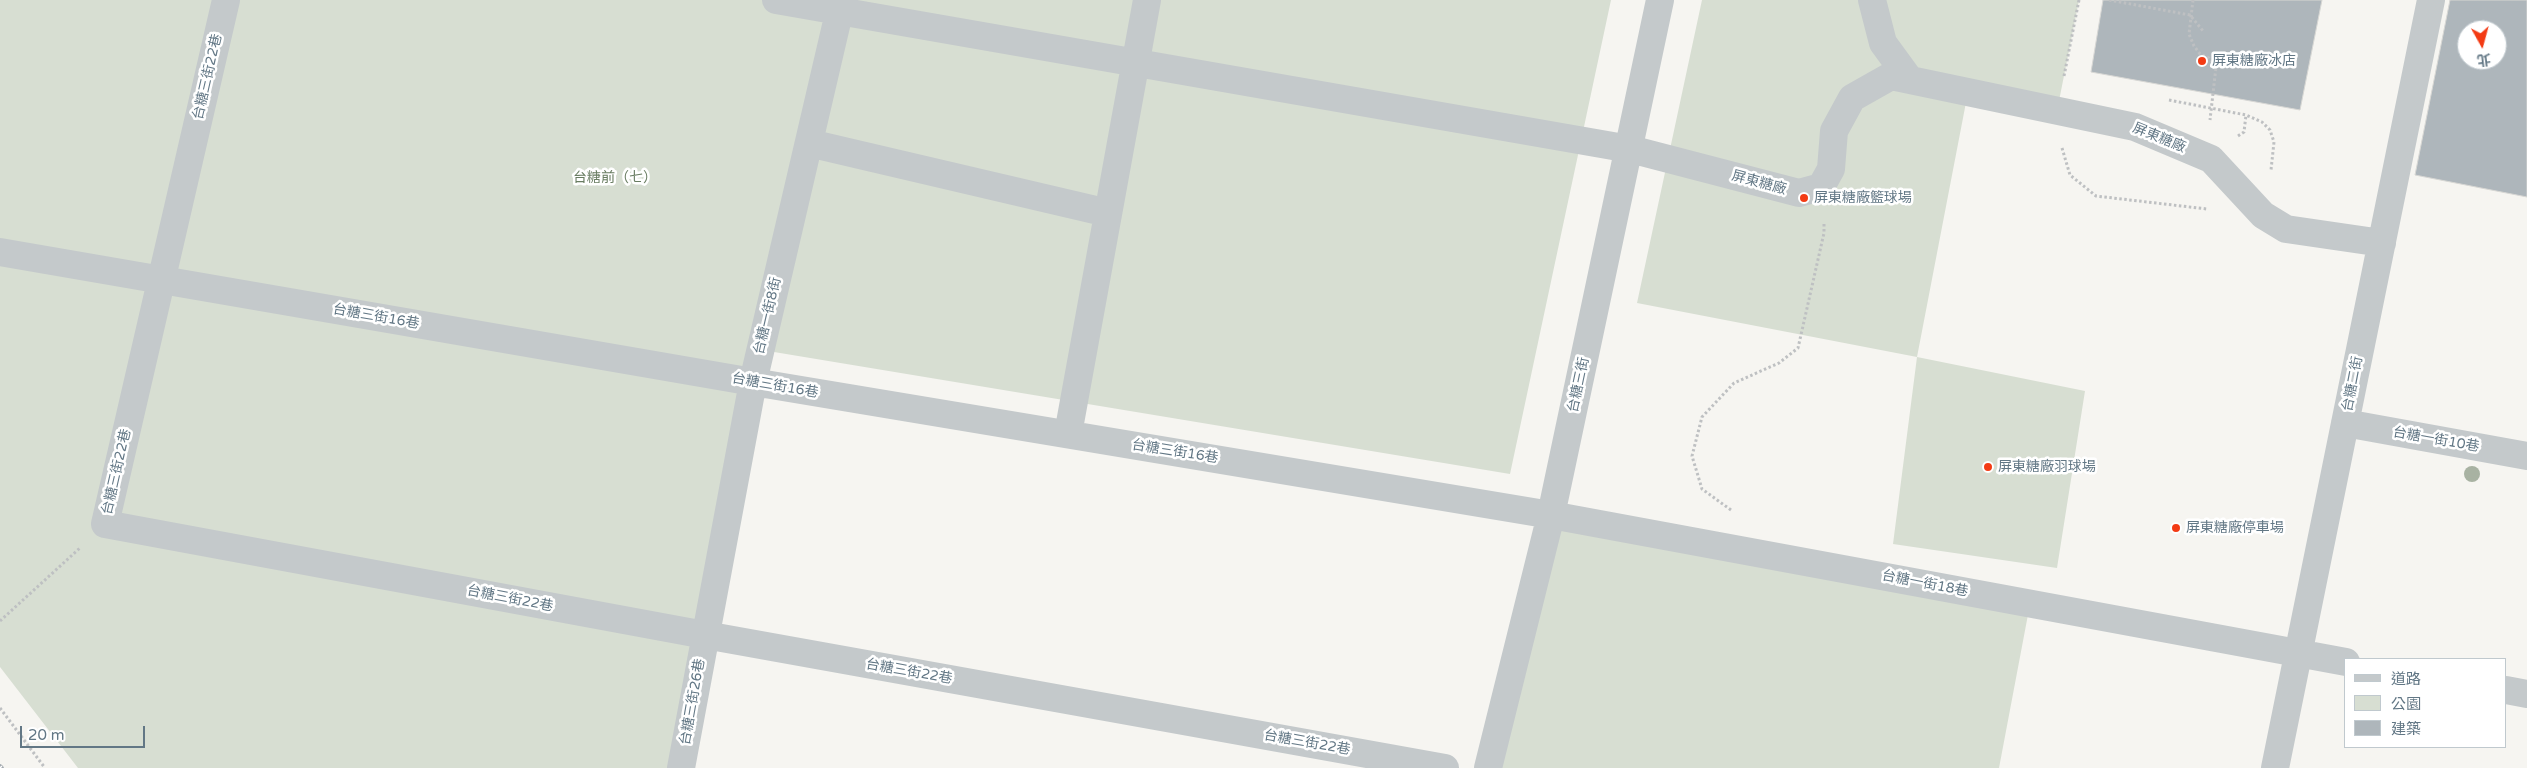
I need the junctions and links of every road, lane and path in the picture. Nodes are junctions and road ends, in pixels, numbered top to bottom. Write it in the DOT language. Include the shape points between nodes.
graph roads {
  1 [pos="226,0"];
  2 [pos="776,0"];
  3 [pos="1147,0"];
  4 [pos="1660,0"];
  5 [pos="1872,0"];
  6 [pos="2109,0"];
  7 [pos="2193,0"];
  8 [pos="2431,0"];
  9 [pos="841,6"];
  10 [pos="2190,15"];
  11 [pos="2204,31"];
  12 [pos="1134,63"];
  13 [pos="1910,80"];
  14 [pos="2246,115"];
  15 [pos="2210,125"];
  16 [pos="2235,138"];
  17 [pos="809,143"];
  18 [pos="1630,150"];
  19 [pos="1821,187"];
  20 [pos="1108,213"];
  21 [pos="2382,243"];
  22 [pos="0,252"];
  23 [pos="162,280"];
  24 [pos="752,382"];
  25 [pos="2345,423"];
  26 [pos="1068,434"];
  27 [pos="2527,456"];
  28 [pos="1551,515"];
  29 [pos="1738,515"];
  30 [pos="106,524"];
  31 [pos="0,621"];
  32 [pos="705,635"];
  33 [pos="2298,653"];
  34 [pos="2344,662"];
  35 [pos="2507,690"];
  36 [pos="2527,694"];
  37 [pos="0,708"];
  38 [pos="45,768"];
  39 [pos="682,768"];
  40 [pos="1445,768"];
  41 [pos="1488,768"];
  42 [pos="2276,768"];
  1 -- 23 [label="street, 台糖三街22巷"];
  2 -- 9 [label="street, 屏東糖廠"];
  3 -- 12 [label="street"];
  4 -- 18 [label="street, 台糖三街"];
  5 -- 13 [label="street" via="1883,43"];
  6 -- 10 [label="path"];
  7 -- 10 [label="path"];
  8 -- 21 [label="street, 台糖二街"];
  9 -- 12 [label="street, 屏東糖廠"];
  9 -- 17 [label="street, 台糖一街8街"];
  10 -- 11 [label="path"];
  10 -- 15 [label="path" via="2189,34 2194,46 2216,67"];
  12 -- 18 [label="street, 屏東糖廠"];
  12 -- 20 [label="street"];
  13 -- 19 [label="street, 屏東糖廠" via="1891,76 1852,98 1834,131 1831,169"];
  13 -- 21 [label="street, 屏東糖廠" via="2135,127 2212,159 2263,215 2286,228"];
  14 -- 16 [label="path" via="2244,132"];
  17 -- 20 [label="street"];
  17 -- 24 [label="street, 台糖一街8街"];
  18 -- 19 [label="street, 屏東糖廠" via="1799,193"];
  18 -- 28 [label="street, 台糖三街"];
  19 -- 29 [label="path" via="1824,233 1798,348 1779,363 1734,383 1702,417 1692,456 1702,489"];
  20 -- 26 [label="street"];
  21 -- 25 [label="street, 台糖二街"];
  22 -- 23 [label="street, 台糖三街16巷"];
  23 -- 24 [label="street, 台糖三街16巷"];
  23 -- 30 [label="street, 台糖三街22巷"];
  24 -- 26 [label="street, 台糖三街16巷"];
  24 -- 32 [label="street, 台糖一街8街"];
  25 -- 27 [label="street, 台糖一街10巷"];
  25 -- 33 [label="street, 台糖二街"];
  26 -- 28 [label="street, 台糖三街16巷"];
  28 -- 33 [label="street, 台糖一街18巷"];
  28 -- 41 [label="street, 台糖三街"];
  30 -- 31 [label="path"];
  30 -- 32 [label="street, 台糖三街22巷"];
  32 -- 39 [label="street, 台糖三街26巷"];
  32 -- 40 [label="street, 台糖三街22巷"];
  33 -- 34 [label="street, 台糖一街18巷"];
  33 -- 42 [label="street, 台糖二街"];
  35 -- 36 [label="street"];
  37 -- 38 [label="path"];
}
